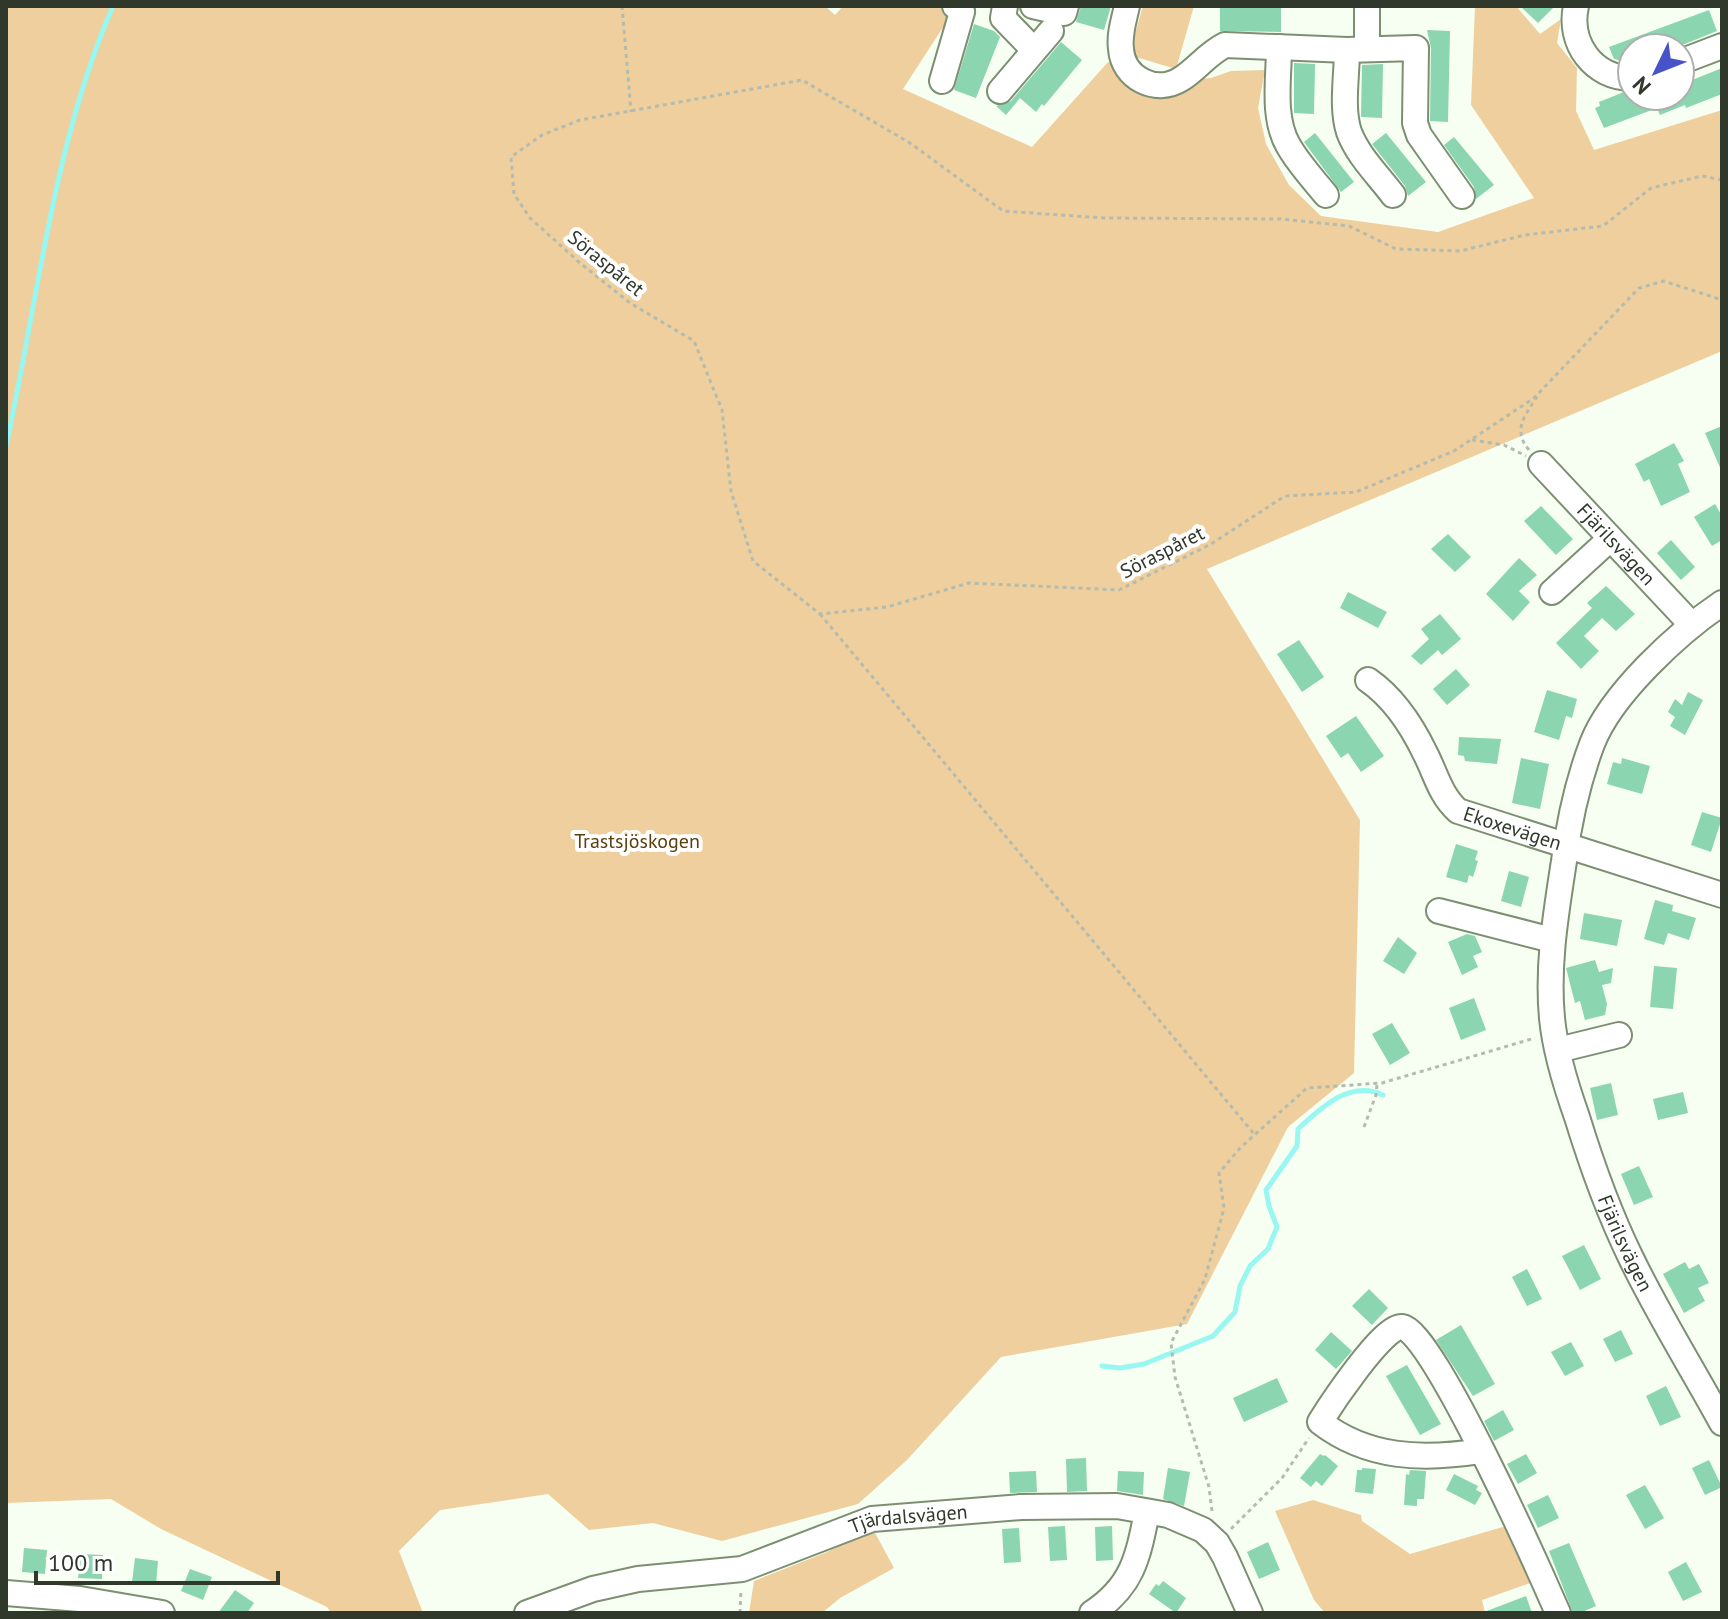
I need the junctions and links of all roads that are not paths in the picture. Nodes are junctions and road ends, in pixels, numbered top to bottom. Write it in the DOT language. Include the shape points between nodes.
graph roads {
  1 [pos="996,6"];
  2 [pos="1005,6"];
  3 [pos="1033,6"];
  4 [pos="1066,6"];
  5 [pos="1127,6"];
  6 [pos="1367,6"];
  7 [pos="1576,6"];
  8 [pos="958,9"];
  9 [pos="1051,31"];
  10 [pos="1722,46"];
  11 [pos="1279,47"];
  12 [pos="1034,50"];
  13 [pos="1357,50"];
  14 [pos="1696,56"];
  15 [pos="1616,76"];
  16 [pos="942,81"];
  17 [pos="1000,91"];
  18 [pos="1326,195"];
  19 [pos="1393,195"];
  20 [pos="1462,196"];
  21 [pos="1541,464"];
  22 [pos="1610,539"];
  23 [pos="1552,592"];
  24 [pos="1722,603"];
  25 [pos="1691,624"];
  26 [pos="1368,680"];
  27 [pos="1566,847"];
  28 [pos="1722,895"];
  29 [pos="1439,911"];
  30 [pos="1552,940"];
  31 [pos="1619,1035"];
  32 [pos="1556,1042"];
  33 [pos="1722,1423"];
  34 [pos="1481,1451"];
  35 [pos="1147,1512"];
  36 [pos="6,1593"];
  37 [pos="162,1613"];
  38 [pos="527,1613"];
  39 [pos="1092,1613"];
  40 [pos="1250,1613"];
  41 [pos="1558,1613"];
  1 -- 8 [label="street"];
  2 -- 12 [label="street" via="1003,18"];
  3 -- 4 [label="street" via="1064,13"];
  5 -- 11 [label="street" via="1122,56 1127,68 1146,83 1180,79 1225,45"];
  6 -- 13 [label="street"];
  7 -- 15 [label="street" via="1575,29 1585,54"];
  8 -- 16 [label="street"];
  9 -- 12 [label="street"];
  10 -- 14 [label="street"];
  11 -- 13 [label="street"];
  11 -- 18 [label="street" via="1282,132"];
  12 -- 17 [label="street"];
  13 -- 19 [label="street" via="1346,102 1348,130"];
  13 -- 20 [label="street" via="1416,48 1415,123"];
  21 -- 22 [label="street, Fjärilsvägen"];
  22 -- 23 [label="street"];
  22 -- 25 [label="street, Fjärilsvägen"];
  24 -- 25 [label="street, Fjärilsvägen"];
  25 -- 27 [label="street, Fjärilsvägen" via="1628,689 1593,741"];
  26 -- 27 [label="street, Ekoxevägen" via="1394,701 1442,793 1458,811"];
  27 -- 28 [label="street, Ekoxevägen"];
  27 -- 30 [label="street, Fjärilsvägen"];
  29 -- 30 [label="street"];
  30 -- 32 [label="street, Fjärilsvägen"];
  31 -- 32 [label="street"];
  32 -- 33 [label="street, Fjärilsvägen" via="1597,1181 1632,1261"];
  34 -- 34 [label="street" via="1416,1457 1384,1453 1336,1435 1320,1422 1379,1343 1403,1327 1425,1349"];
  34 -- 41 [label="street"];
  35 -- 38 [label="street, Tjärdalsvägen" via="1117,1506 1021,1507 872,1519 742,1569 638,1579"];
  35 -- 39 [label="street" via="1139,1553 1127,1579"];
  35 -- 40 [label="street, Tjärdalsvägen" via="1184,1520 1217,1543"];
  36 -- 37 [label="street"];
}
